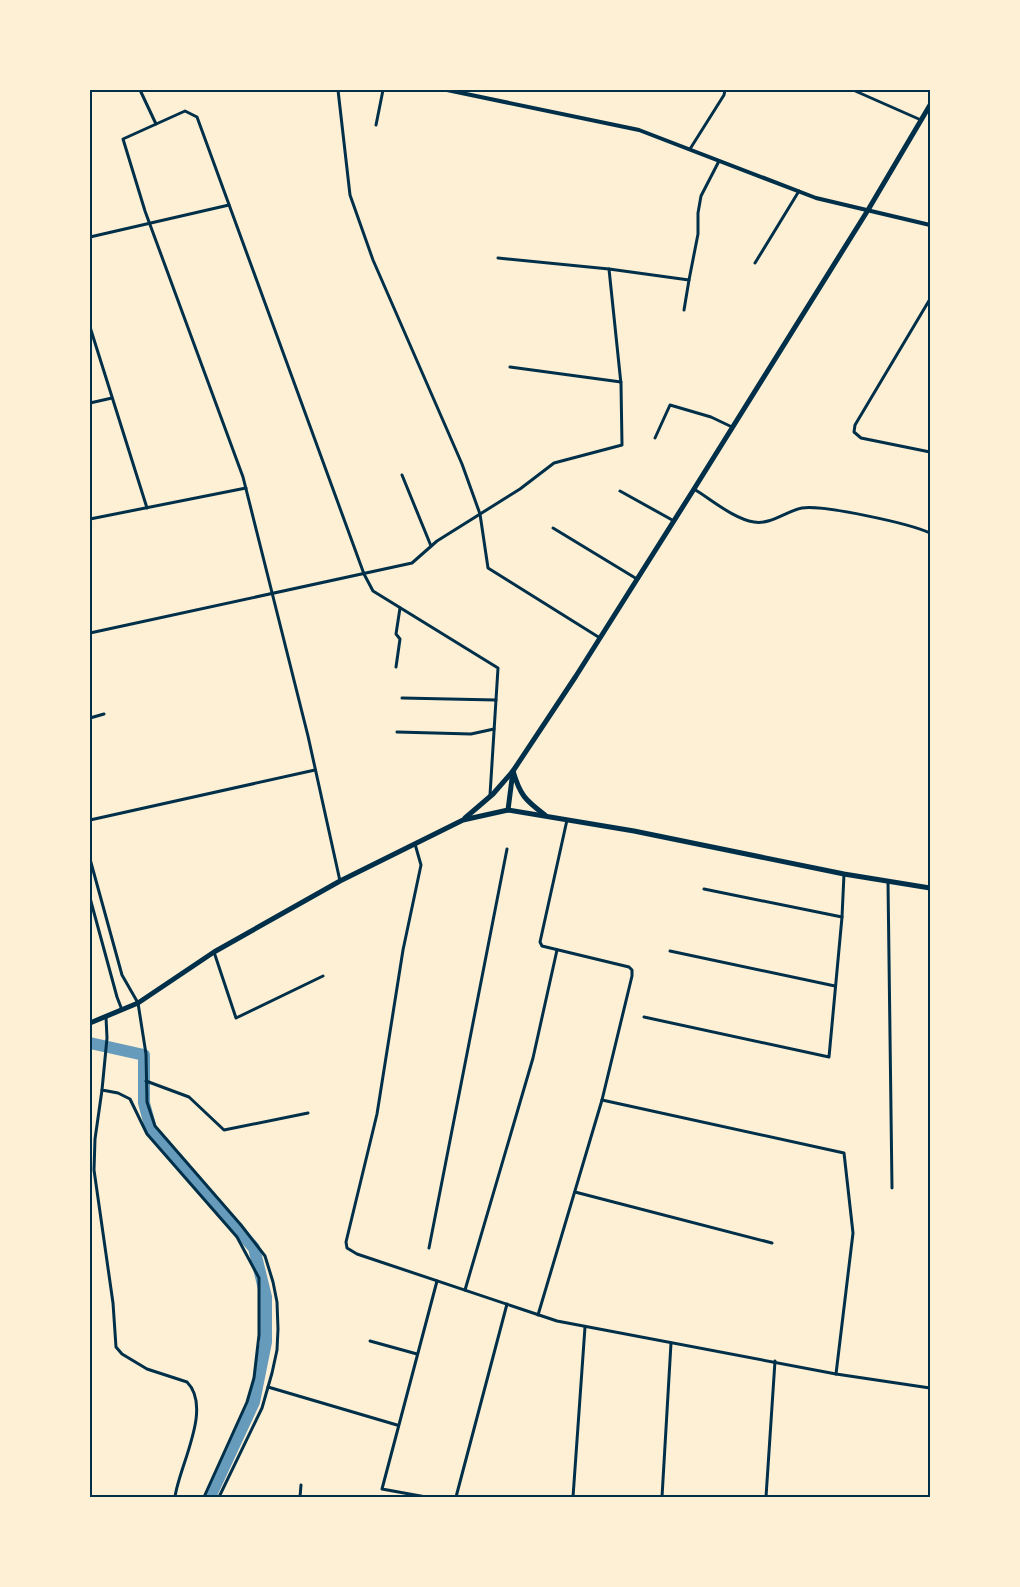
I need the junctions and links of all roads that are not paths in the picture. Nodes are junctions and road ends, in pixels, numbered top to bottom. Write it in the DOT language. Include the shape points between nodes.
graph roads {
  1 [pos="140,90"];
  2 [pos="338,90"];
  3 [pos="383,90"];
  4 [pos="447,90"];
  5 [pos="724,90"];
  6 [pos="853,90"];
  7 [pos="930,105"];
  8 [pos="921,120"];
  9 [pos="156,124"];
  10 [pos="376,125"];
  11 [pos="690,149"];
  12 [pos="719,161"];
  13 [pos="798,191"];
  14 [pos="229,205"];
  15 [pos="868,210"];
  16 [pos="150,224"];
  17 [pos="930,225"];
  18 [pos="90,237"];
  19 [pos="498,258"];
  20 [pos="755,263"];
  21 [pos="609,269"];
  22 [pos="689,280"];
  23 [pos="930,299"];
  24 [pos="684,310"];
  25 [pos="90,327"];
  26 [pos="510,367"];
  27 [pos="621,382"];
  28 [pos="112,398"];
  29 [pos="90,403"];
  30 [pos="732,428"];
  31 [pos="655,438"];
  32 [pos="930,452"];
  33 [pos="402,475"];
  34 [pos="246,488"];
  35 [pos="694,489"];
  36 [pos="620,491"];
  37 [pos="147,508"];
  38 [pos="480,514"];
  39 [pos="90,519"];
  40 [pos="674,521"];
  41 [pos="553,528"];
  42 [pos="930,533"];
  43 [pos="431,546"];
  44 [pos="364,574"];
  45 [pos="637,579"];
  46 [pos="271,594"];
  47 [pos="400,608"];
  48 [pos="90,633"];
  49 [pos="600,638"];
  50 [pos="396,668"];
  51 [pos="402,698"];
  52 [pos="496,700"];
  53 [pos="104,714"];
  54 [pos="90,718"];
  55 [pos="494,729"];
  56 [pos="397,732"];
  57 [pos="314,770"];
  58 [pos="513,771"];
  59 [pos="490,797"];
  60 [pos="508,810"];
  61 [pos="545,815"];
  62 [pos="567,819"];
  63 [pos="90,820"];
  64 [pos="463,820"];
  65 [pos="415,844"];
  66 [pos="508,849"];
  67 [pos="90,859"];
  68 [pos="844,874"];
  69 [pos="340,882"];
  70 [pos="888,882"];
  71 [pos="704,888"];
  72 [pos="930,888"];
  73 [pos="90,898"];
  74 [pos="842,917"];
  75 [pos="557,950"];
  76 [pos="670,951"];
  77 [pos="214,952"];
  78 [pos="323,976"];
  79 [pos="835,986"];
  80 [pos="138,1003"];
  81 [pos="123,1011"];
  82 [pos="106,1017"];
  83 [pos="644,1017"];
  84 [pos="90,1023"];
  85 [pos="146,1081"];
  86 [pos="102,1090"];
  87 [pos="602,1100"];
  88 [pos="308,1113"];
  89 [pos="92,1170"];
  90 [pos="892,1188"];
  91 [pos="575,1192"];
  92 [pos="772,1243"];
  93 [pos="429,1248"];
  94 [pos="437,1281"];
  95 [pos="465,1290"];
  96 [pos="506,1304"];
  97 [pos="538,1315"];
  98 [pos="585,1327"];
  99 [pos="370,1341"];
  100 [pos="671,1343"];
  101 [pos="417,1354"];
  102 [pos="775,1361"];
  103 [pos="836,1374"];
  104 [pos="268,1387"];
  105 [pos="930,1388"];
  106 [pos="398,1425"];
  107 [pos="301,1485"];
  108 [pos="175,1497"];
  109 [pos="204,1497"];
  110 [pos="219,1497"];
  111 [pos="300,1497"];
  112 [pos="426,1497"];
  113 [pos="456,1497"];
  114 [pos="573,1497"];
  115 [pos="662,1497"];
  116 [pos="766,1497"];
  1 -- 9 [label="street"];
  2 -- 38 [label="street" via="350,195"];
  3 -- 10 [label="street"];
  4 -- 11 [label="street" via="639,130"];
  5 -- 11 [label="street"];
  6 -- 8 [label="street"];
  7 -- 8 [label="main road"];
  8 -- 15 [label="main road"];
  9 -- 14 [label="street" via="185,111 197,117"];
  9 -- 16 [label="street" via="123,139"];
  11 -- 12 [label="street"];
  12 -- 13 [label="street"];
  12 -- 22 [label="street" via="701,196"];
  13 -- 15 [label="street"];
  13 -- 20 [label="street"];
  14 -- 16 [label="street"];
  14 -- 44 [label="street"];
  15 -- 17 [label="street"];
  15 -- 30 [label="main road"];
  16 -- 18 [label="street"];
  16 -- 34 [label="street"];
  19 -- 21 [label="street"];
  21 -- 22 [label="street"];
  21 -- 27 [label="street"];
  22 -- 24 [label="street"];
  23 -- 32 [label="street" via="854,429 861,438"];
  25 -- 28 [label="street"];
  26 -- 27 [label="street"];
  27 -- 38 [label="street" via="622,445 554,463"];
  28 -- 29 [label="street"];
  28 -- 37 [label="street"];
  30 -- 31 [label="street" via="711,417 670,405"];
  30 -- 35 [label="main road"];
  33 -- 43 [label="street"];
  34 -- 37 [label="street"];
  34 -- 46 [label="street"];
  35 -- 40 [label="main road"];
  35 -- 42 [label="street" via="742,518 755,522 768,521 792,510 812,508"];
  36 -- 40 [label="street"];
  37 -- 39 [label="street"];
  38 -- 43 [label="street"];
  38 -- 49 [label="street" via="488,568"];
  40 -- 45 [label="main road"];
  41 -- 45 [label="street"];
  43 -- 44 [label="street" via="412,563"];
  44 -- 46 [label="street"];
  44 -- 47 [label="street" via="373,591"];
  45 -- 49 [label="main road"];
  46 -- 48 [label="street"];
  46 -- 57 [label="street"];
  47 -- 50 [label="street"];
  47 -- 52 [label="street" via="496,666"];
  49 -- 58 [label="main road"];
  51 -- 52 [label="street"];
  52 -- 55 [label="street"];
  53 -- 54 [label="street"];
  55 -- 56 [label="street" via="471,734"];
  55 -- 59 [label="street"];
  57 -- 63 [label="street"];
  57 -- 69 [label="street"];
  58 -- 59 [label="main road"];
  58 -- 60 [label="main road"];
  58 -- 61 [label="main road" via="524,799"];
  59 -- 64 [label="main road"];
  60 -- 61 [label="main road"];
  60 -- 64 [label="main road"];
  61 -- 62 [label="main road"];
  62 -- 68 [label="main road"];
  62 -- 75 [label="street" via="540,936 542,946"];
  64 -- 65 [label="main road"];
  65 -- 69 [label="main road"];
  65 -- 94 [label="street" via="421,865 403,950 377,1114 346,1242 347,1248 357,1254"];
  66 -- 93 [label="street"];
  67 -- 80 [label="street" via="122,975"];
  68 -- 70 [label="main road"];
  68 -- 74 [label="street"];
  69 -- 77 [label="main road"];
  70 -- 72 [label="main road"];
  70 -- 90 [label="street"];
  71 -- 74 [label="street"];
  73 -- 81 [label="street"];
  74 -- 79 [label="street"];
  75 -- 87 [label="street" via="623,965 632,970"];
  75 -- 95 [label="street" via="533,1058"];
  76 -- 79 [label="street"];
  77 -- 78 [label="street" via="236,1018"];
  77 -- 80 [label="main road"];
  79 -- 83 [label="street" via="829,1057"];
  80 -- 81 [label="main road"];
  80 -- 85 [label="street" via="145,1045"];
  81 -- 82 [label="main road"];
  82 -- 84 [label="main road"];
  82 -- 86 [label="street"];
  85 -- 88 [label="street" via="189,1097 224,1130"];
  85 -- 104 [label="street" via="146,1102 155,1126 265,1256 277,1302 278,1329 277,1350"];
  86 -- 89 [label="street"];
  86 -- 109 [label="street" via="118,1093 130,1100 146,1134 237,1237 259,1278 259,1335 254,1378 247,1402"];
  87 -- 91 [label="street"];
  87 -- 103 [label="street" via="844,1152 853,1233"];
  89 -- 108 [label="street" via="113,1303 116,1347 147,1369 187,1382 195,1402 196,1423"];
  91 -- 92 [label="street"];
  91 -- 97 [label="street"];
  94 -- 95 [label="street"];
  94 -- 101 [label="street"];
  95 -- 96 [label="street"];
  96 -- 97 [label="street"];
  96 -- 113 [label="street"];
  97 -- 98 [label="street"];
  98 -- 100 [label="street"];
  98 -- 114 [label="street"];
  99 -- 101 [label="street"];
  100 -- 102 [label="street"];
  100 -- 115 [label="street"];
  101 -- 106 [label="street"];
  102 -- 103 [label="street"];
  102 -- 116 [label="street"];
  103 -- 105 [label="street"];
  104 -- 106 [label="street"];
  104 -- 110 [label="street" via="262,1408"];
  106 -- 112 [label="street" via="382,1489"];
  107 -- 111 [label="street"];
}
